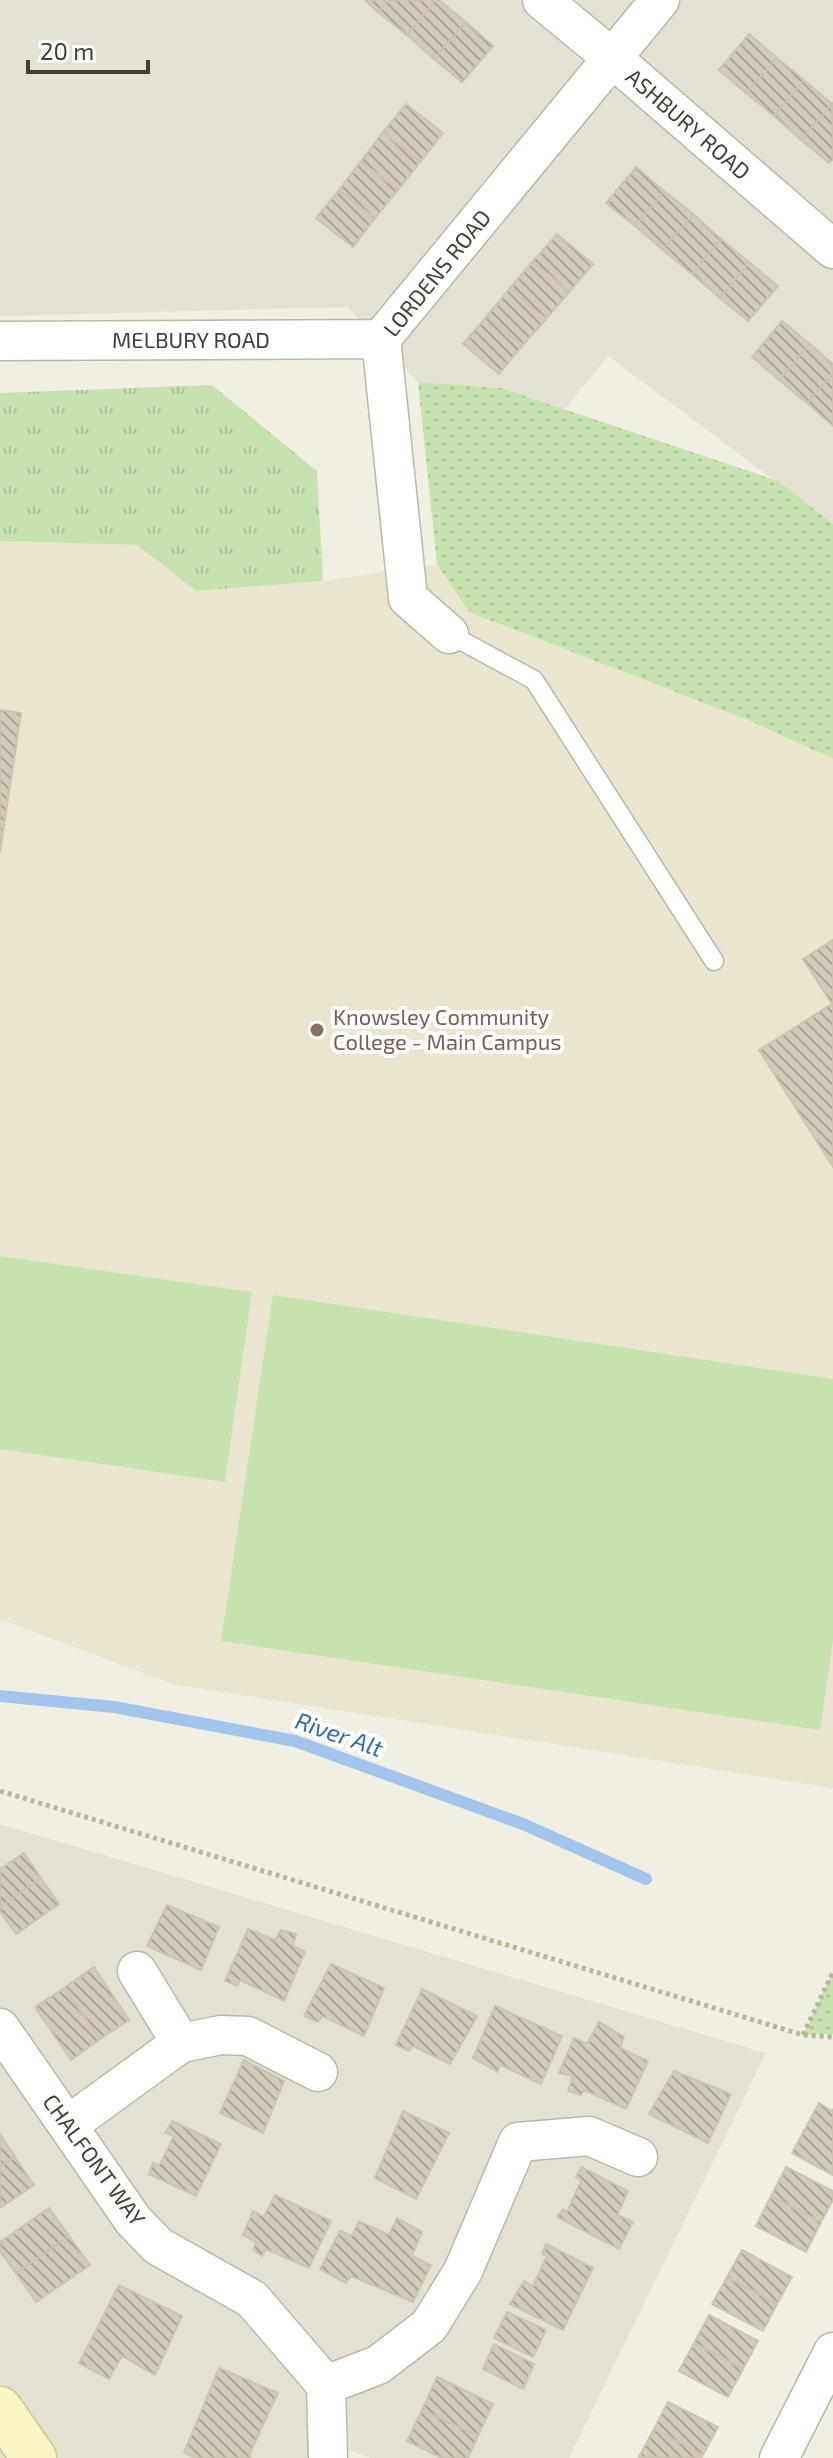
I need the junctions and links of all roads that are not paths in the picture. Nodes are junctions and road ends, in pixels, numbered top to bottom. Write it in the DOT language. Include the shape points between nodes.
graph roads {
  1 [pos="542,0"];
  2 [pos="660,0"];
  3 [pos="611,57"];
  4 [pos="833,249"];
  5 [pos="381,339"];
  6 [pos="0,341"];
  7 [pos="449,634"];
  8 [pos="714,961"];
  9 [pos="137,1971"];
  10 [pos="0,2028"];
  11 [pos="181,2043"];
  12 [pos="318,2072"];
  13 [pos="68,2125"];
  14 [pos="638,2157"];
  15 [pos="833,2352"];
  16 [pos="326,2385"];
  17 [pos="0,2409"];
  18 [pos="34,2458"];
  19 [pos="328,2458"];
  20 [pos="779,2458"];
  1 -- 3 [label="street, ASHBURY ROAD"];
  2 -- 3 [label="street, LORDENS ROAD"];
  3 -- 4 [label="street, ASHBURY ROAD"];
  3 -- 5 [label="street, LORDENS ROAD"];
  5 -- 6 [label="street, MELBURY ROAD"];
  5 -- 7 [label="street, LORDENS ROAD" via="408,598"];
  7 -- 8 [label="lane" via="534,680"];
  9 -- 11 [label="street"];
  10 -- 13 [label="street, CHALFONT WAY"];
  11 -- 12 [label="street" via="248,2036"];
  11 -- 13 [label="street"];
  13 -- 16 [label="street, CHALFONT WAY" via="133,2220 158,2246 252,2299"];
  14 -- 16 [label="street" via="589,2136 518,2142 463,2271 429,2326 378,2365"];
  15 -- 20 [label="street"];
  16 -- 19 [label="street"];
  17 -- 18 [label="street"];
}
